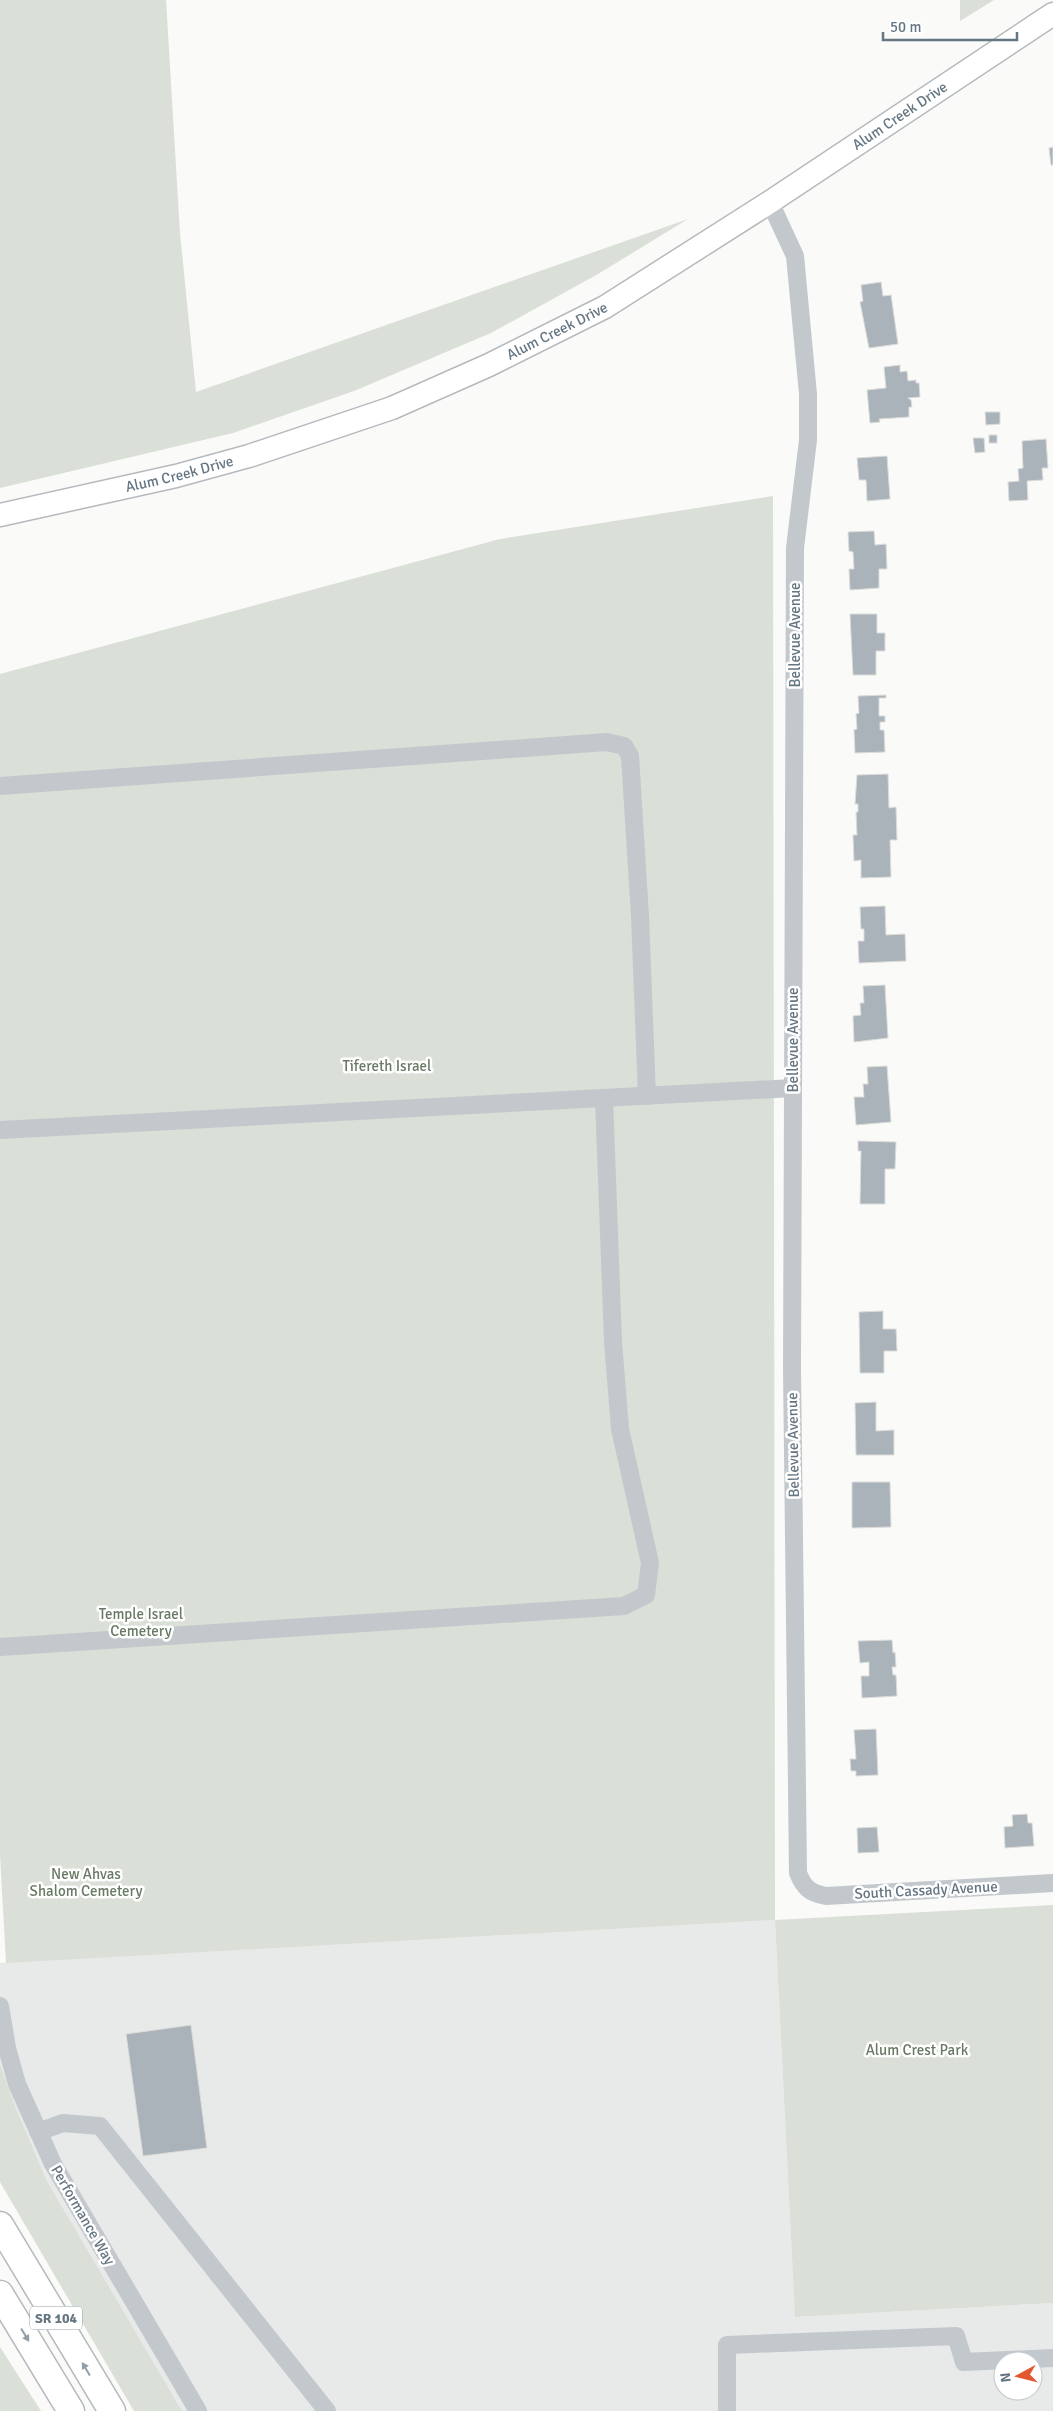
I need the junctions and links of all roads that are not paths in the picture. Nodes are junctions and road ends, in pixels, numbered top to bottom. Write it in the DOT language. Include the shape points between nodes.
graph roads {
  1 [pos="1053,14"];
  2 [pos="770,202"];
  3 [pos="0,515"];
  4 [pos="0,786"];
  5 [pos="793,1088"];
  6 [pos="647,1096"];
  7 [pos="604,1098"];
  8 [pos="0,1130"];
  9 [pos="0,1647"];
  10 [pos="1053,1883"];
  11 [pos="803,1885"];
  12 [pos="0,2006"];
  13 [pos="38,2132"];
  14 [pos="0,2226"];
  15 [pos="0,2294"];
  16 [pos="1053,2358"];
  17 [pos="71,2411"];
  18 [pos="112,2411"];
  19 [pos="198,2411"];
  20 [pos="327,2411"];
  21 [pos="727,2411"];
  1 -- 2 [label="main road, Alum Creek Drive"];
  2 -- 3 [label="main road, Alum Creek Drive" via="605,307 489,365 392,408 249,456 176,476"];
  2 -- 5 [label="street, Bellevue Avenue" via="795,256 808,394 808,440 795,548"];
  4 -- 6 [label="street" via="607,742 624,746 630,756"];
  5 -- 6 [label="street"];
  5 -- 11 [label="street, Bellevue Avenue" via="792,1369 798,1872"];
  6 -- 7 [label="street"];
  7 -- 8 [label="street"];
  7 -- 9 [label="street" via="613,1340 620,1429 650,1563 646,1595 624,1606"];
  10 -- 11 [label="street, South Cassady Avenue" via="826,1896 813,1893"];
  12 -- 13 [label="street, Performance Way" via="17,2084"];
  13 -- 19 [label="street, Performance Way" via="71,2197"];
  13 -- 20 [label="street" via="63,2123 100,2126"];
  18 -- 14 [label="highway, SR 104, one-way"];
  15 -- 17 [label="highway, SR 104, one-way"];
  16 -- 21 [label="street" via="964,2362 956,2336 727,2345"];
}
